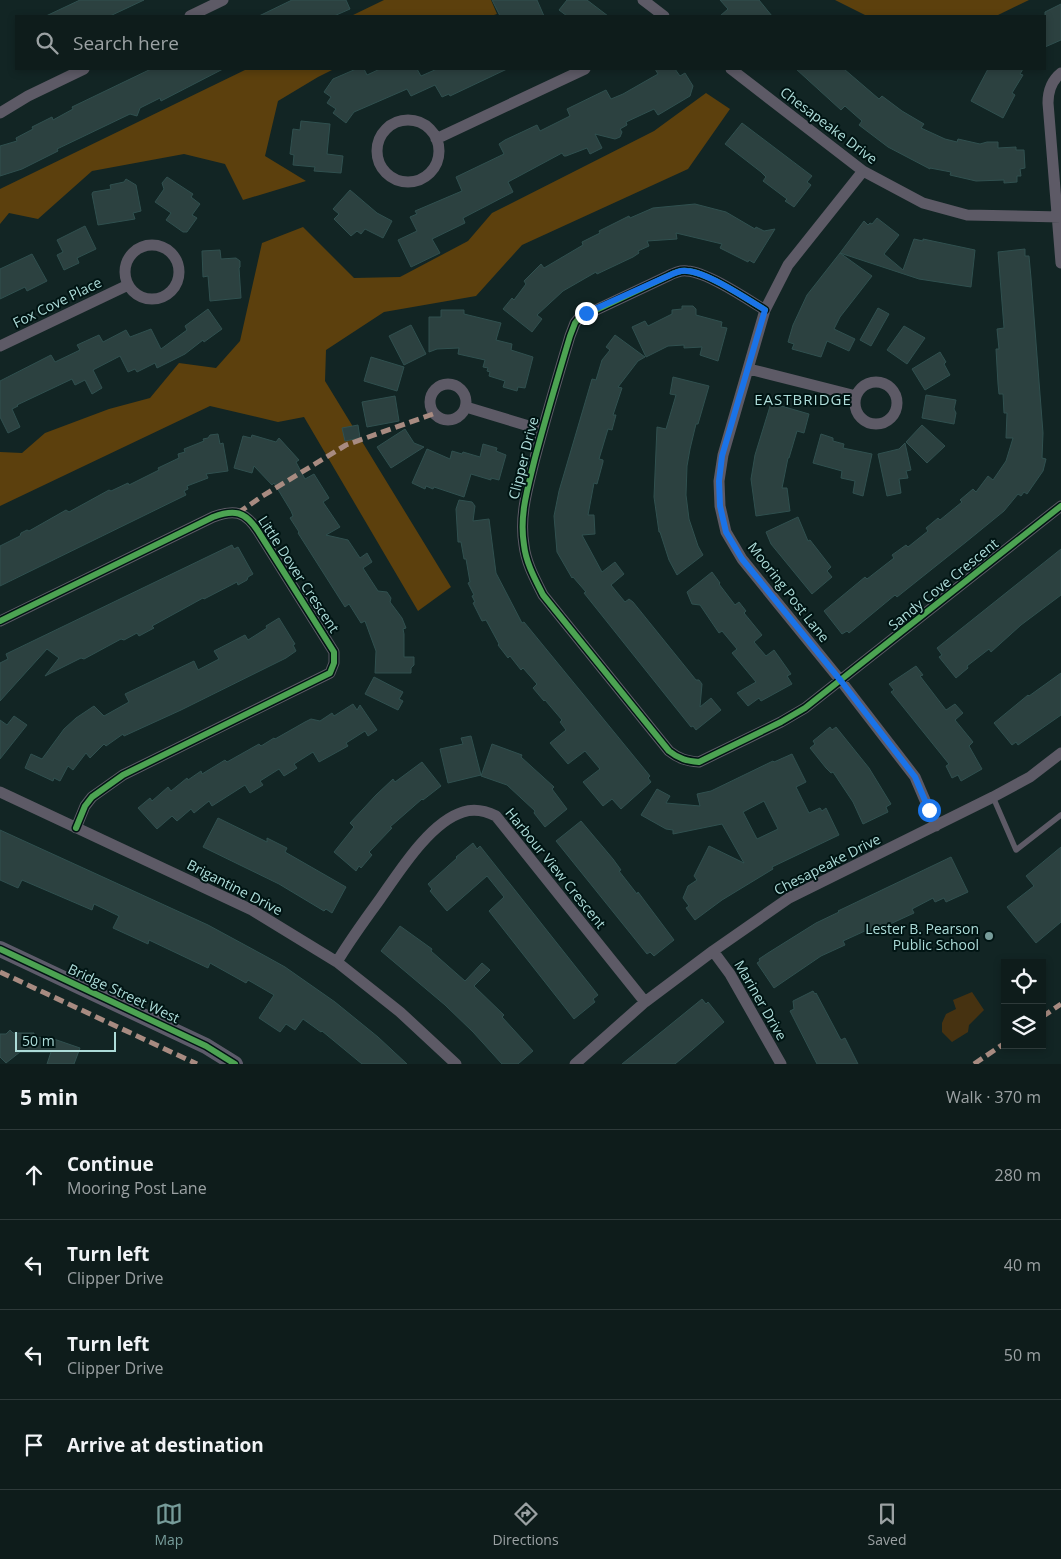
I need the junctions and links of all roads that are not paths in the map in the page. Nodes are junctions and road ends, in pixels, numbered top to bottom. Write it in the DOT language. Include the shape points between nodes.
graph roads {
  1 [pos="222,0"];
  2 [pos="643,0"];
  3 [pos="657,14"];
  4 [pos="192,15"];
  5 [pos="82,70"];
  6 [pos="583,70"];
  7 [pos="732,70"];
  8 [pos="1061,73"];
  9 [pos="0,113"];
  10 [pos="436,139"];
  11 [pos="863,171"];
  12 [pos="1059,217"];
  13 [pos="1061,263"];
  14 [pos="128,285"];
  15 [pos="765,310"];
  16 [pos="0,346"];
  17 [pos="749,369"];
  18 [pos="856,396"];
  19 [pos="466,407"];
  20 [pos="542,430"];
  21 [pos="1061,506"];
  22 [pos="0,621"];
  23 [pos="841,681"];
  24 [pos="1061,754"];
  25 [pos="0,792"];
  26 [pos="993,797"];
  27 [pos="1061,815"];
  28 [pos="936,826"];
  29 [pos="76,828"];
  30 [pos="0,949"];
  31 [pos="714,951"];
  32 [pos="338,962"];
  33 [pos="645,1002"];
  34 [pos="235,1064"];
  35 [pos="456,1064"];
  36 [pos="576,1064"];
  37 [pos="780,1064"];
  1 -- 4 [label="street"];
  2 -- 3 [label="street"];
  5 -- 9 [label="street"];
  6 -- 10 [label="street"];
  7 -- 11 [label="street, Chesapeake Drive"];
  8 -- 12 [label="street" via="1048,93"];
  10 -- 10 [label="street" via="435,164 418,180 407,182 389,176 377,158 379,138 399,121 421,123"];
  11 -- 12 [label="street, Chesapeake Drive" via="923,203 967,215"];
  11 -- 15 [label="street, Mooring Post Lane" via="788,265"];
  12 -- 13 [label="street"];
  14 -- 14 [label="street" via="141,297 159,299 169,293 179,276 175,258 160,246 143,247 134,252 125,272"];
  14 -- 16 [label="street, Fox Cove Place"];
  15 -- 17 [label="street, Mooring Post Lane"];
  15 -- 20 [label="street, Clipper Drive" via="704,276 687,271 668,276 586,313 575,323"];
  17 -- 18 [label="street"];
  17 -- 23 [label="street, Mooring Post Lane" via="722,456 720,506 726,532 742,559"];
  19 -- 20 [label="street"];
  20 -- 23 [label="street, Clipper Drive" via="523,512 524,546 535,580 669,751 678,758 700,762 797,713"];
  21 -- 23 [label="street, Sandy Cove Crescent"];
  22 -- 29 [label="street, Little Dover Crescent" via="212,516 238,513 250,519 334,652 330,674 123,775 92,797"];
  23 -- 28 [label="street, Mooring Post Lane" via="915,777"];
  24 -- 26 [label="street, Chesapeake Drive"];
  25 -- 29 [label="street, Brigantine Drive"];
  26 -- 27 [label="lane" via="1016,850"];
  26 -- 28 [label="street, Chesapeake Drive"];
  28 -- 31 [label="street, Chesapeake Drive" via="789,898"];
  29 -- 32 [label="street, Brigantine Drive" via="252,910"];
  30 -- 34 [label="main road, Bridge Street West" via="206,1046"];
  31 -- 33 [label="street, Chesapeake Drive"];
  31 -- 37 [label="street, Mariner Drive"];
  32 -- 33 [label="street, Harbour View Crescent" via="354,934 429,835 463,812 486,811 496,816"];
  32 -- 35 [label="street, Brigantine Drive" via="400,1012"];
  33 -- 36 [label="street, Chesapeake Drive"];
}
